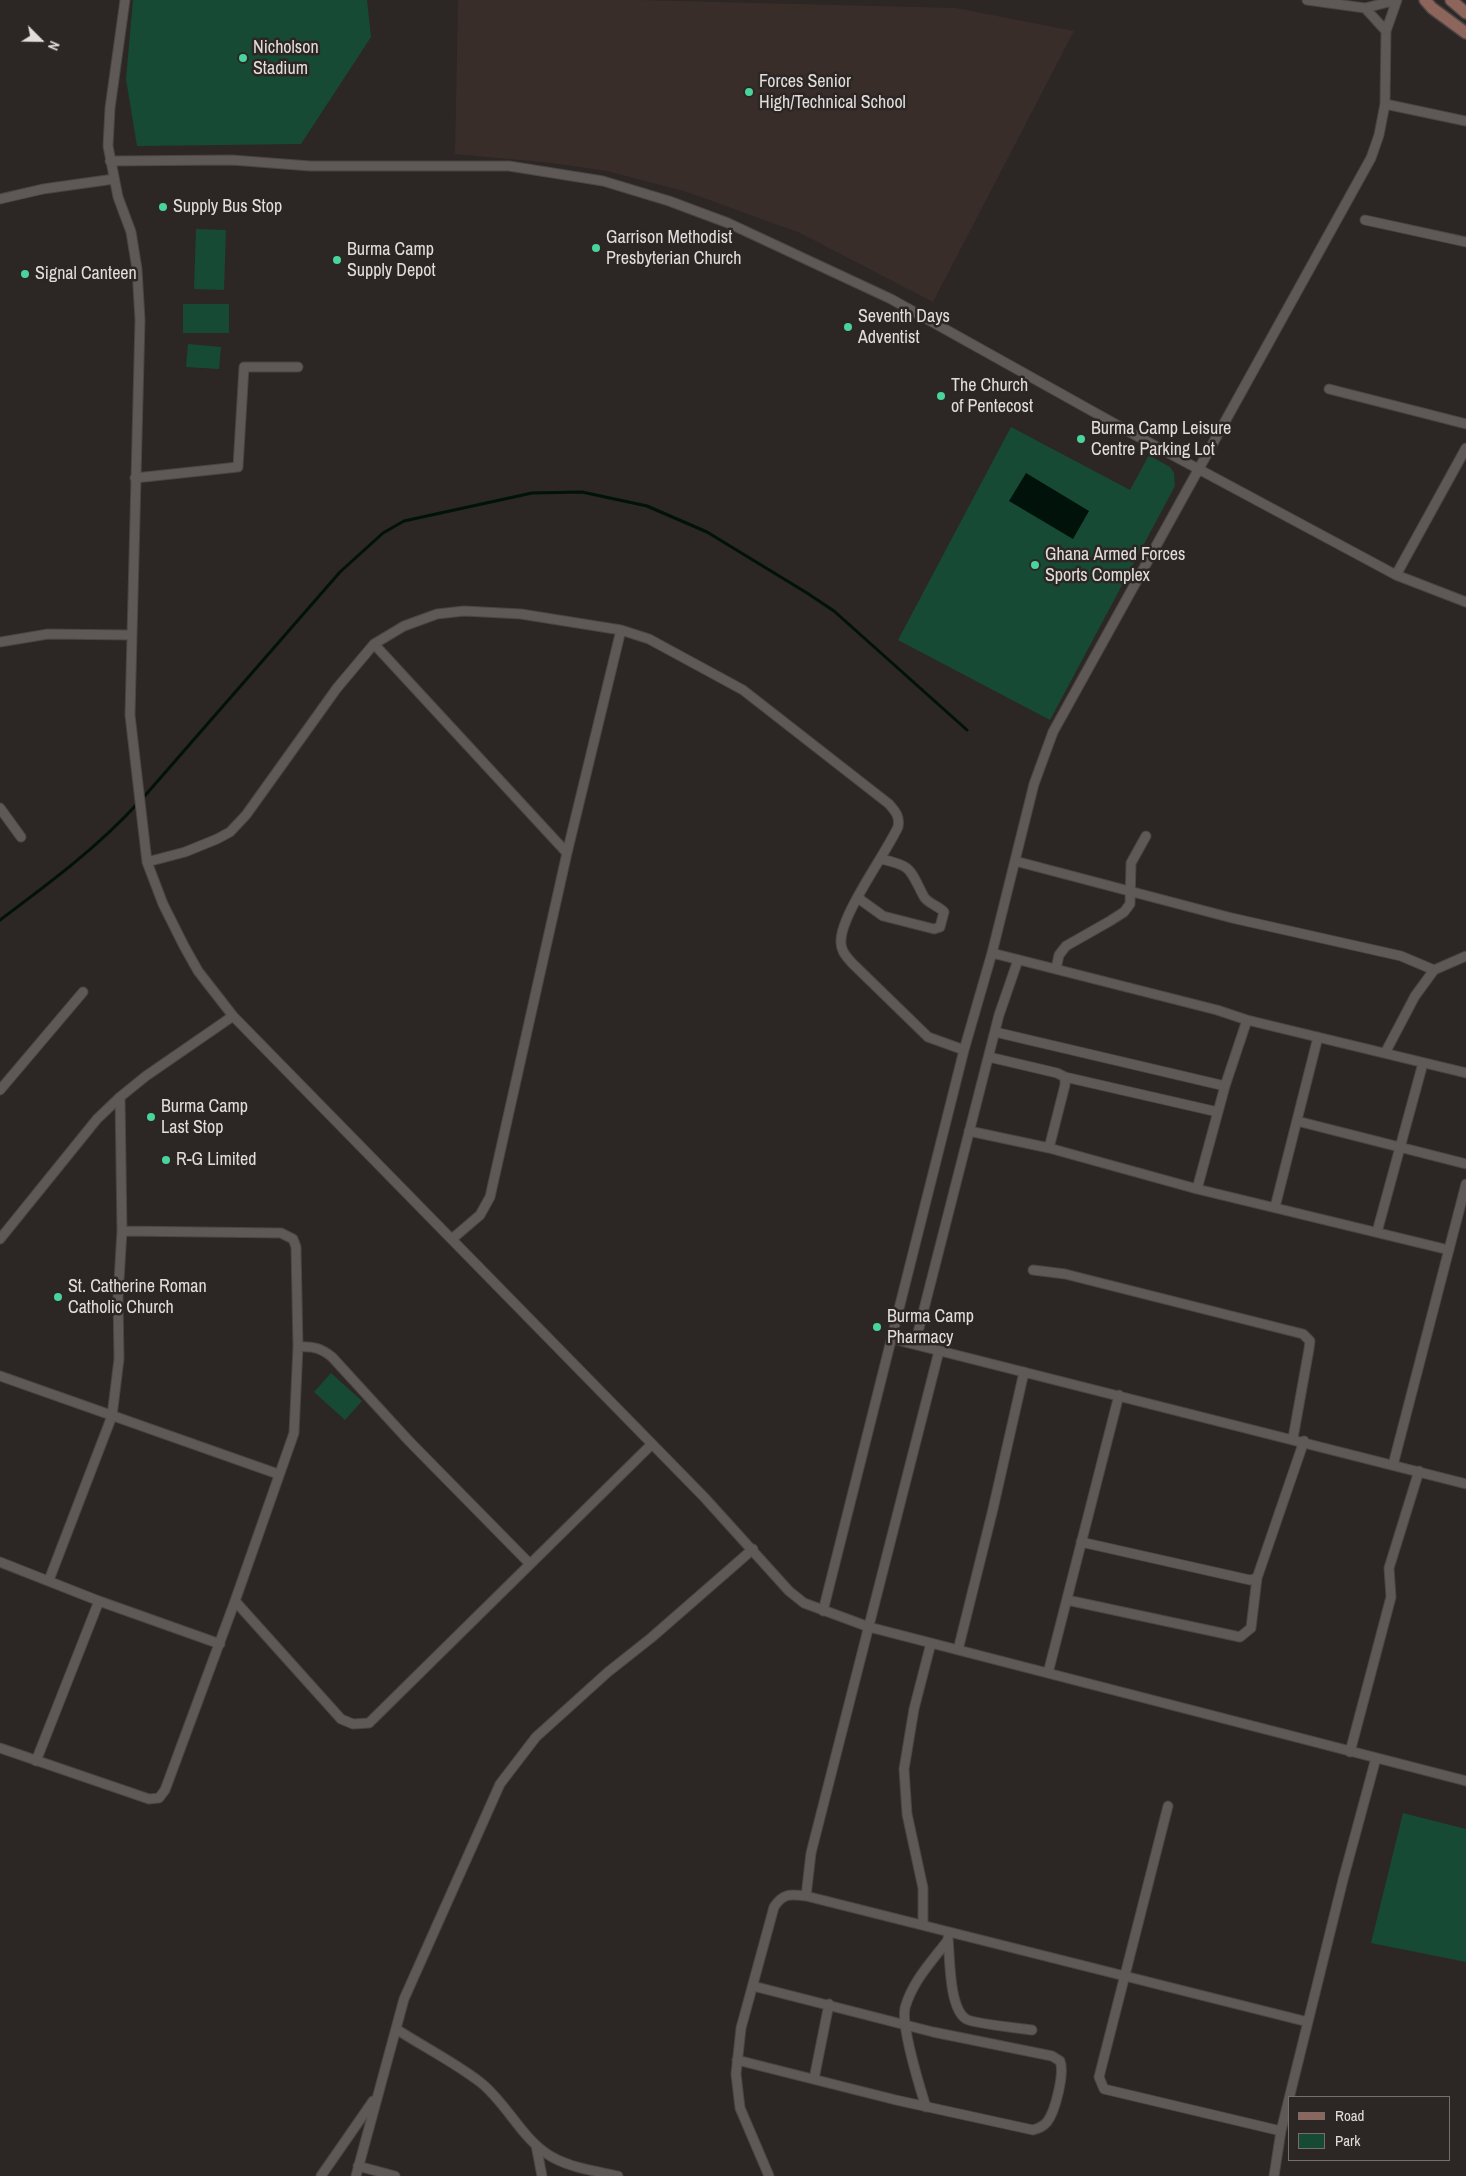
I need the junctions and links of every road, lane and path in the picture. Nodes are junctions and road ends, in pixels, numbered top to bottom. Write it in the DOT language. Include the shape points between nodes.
graph roads {
  1 [pos="124,0"];
  2 [pos="1306,0"];
  3 [pos="1425,0"];
  4 [pos="1451,0"];
  5 [pos="1365,8"];
  6 [pos="1466,13"];
  7 [pos="1386,31"];
  8 [pos="1466,33"];
  9 [pos="1385,104"];
  10 [pos="1466,121"];
  11 [pos="110,161"];
  12 [pos="114,179"];
  13 [pos="0,199"];
  14 [pos="1366,220"];
  15 [pos="1466,242"];
  16 [pos="298,367"];
  17 [pos="1329,389"];
  18 [pos="1466,424"];
  19 [pos="1466,448"];
  20 [pos="1197,468"];
  21 [pos="135,478"];
  22 [pos="1396,575"];
  23 [pos="1466,602"];
  24 [pos="621,630"];
  25 [pos="131,635"];
  26 [pos="0,642"];
  27 [pos="374,644"];
  28 [pos="0,808"];
  29 [pos="1146,836"];
  30 [pos="21,837"];
  31 [pos="567,853"];
  32 [pos="881,859"];
  33 [pos="1015,861"];
  34 [pos="147,862"];
  35 [pos="1131,893"];
  36 [pos="858,898"];
  37 [pos="992,953"];
  38 [pos="1466,956"];
  39 [pos="1018,960"];
  40 [pos="1056,969"];
  41 [pos="1434,970"];
  42 [pos="83,992"];
  43 [pos="234,1016"];
  44 [pos="1247,1020"];
  45 [pos="995,1032"];
  46 [pos="1318,1037"];
  47 [pos="964,1050"];
  48 [pos="1386,1053"];
  49 [pos="989,1057"];
  50 [pos="1423,1063"];
  51 [pos="1466,1074"];
  52 [pos="1065,1077"];
  53 [pos="1225,1086"];
  54 [pos="0,1090"];
  55 [pos="120,1097"];
  56 [pos="1218,1112"];
  57 [pos="1297,1121"];
  58 [pos="969,1131"];
  59 [pos="1400,1146"];
  60 [pos="1049,1148"];
  61 [pos="1466,1164"];
  62 [pos="1466,1184"];
  63 [pos="1196,1189"];
  64 [pos="1275,1207"];
  65 [pos="122,1231"];
  66 [pos="1377,1232"];
  67 [pos="0,1239"];
  68 [pos="452,1239"];
  69 [pos="1449,1250"];
  70 [pos="1033,1270"];
  71 [pos="894,1339"];
  72 [pos="914,1344"];
  73 [pos="298,1347"];
  74 [pos="939,1350"];
  75 [pos="1024,1372"];
  76 [pos="0,1376"];
  77 [pos="1119,1395"];
  78 [pos="112,1416"];
  79 [pos="1293,1438"];
  80 [pos="1304,1441"];
  81 [pos="652,1444"];
  82 [pos="1393,1464"];
  83 [pos="1419,1471"];
  84 [pos="278,1474"];
  85 [pos="1466,1484"];
  86 [pos="1082,1542"];
  87 [pos="753,1550"];
  88 [pos="0,1562"];
  89 [pos="530,1564"];
  90 [pos="1257,1578"];
  91 [pos="49,1580"];
  92 [pos="1067,1600"];
  93 [pos="99,1601"];
  94 [pos="235,1601"];
  95 [pos="823,1611"];
  96 [pos="869,1627"];
  97 [pos="220,1644"];
  98 [pos="930,1644"];
  99 [pos="958,1650"];
  100 [pos="1048,1673"];
  101 [pos="0,1748"];
  102 [pos="1350,1752"];
  103 [pos="1376,1758"];
  104 [pos="36,1761"];
  105 [pos="1466,1781"];
  106 [pos="1168,1806"];
  107 [pos="806,1896"];
  108 [pos="923,1926"];
  109 [pos="948,1936"];
  110 [pos="1124,1975"];
  111 [pos="753,1986"];
  112 [pos="829,2004"];
  113 [pos="1308,2022"];
  114 [pos="906,2025"];
  115 [pos="396,2030"];
  116 [pos="1032,2030"];
  117 [pos="737,2060"];
  118 [pos="814,2079"];
  119 [pos="377,2095"];
  120 [pos="1290,2096"];
  121 [pos="1288,2103"];
  122 [pos="926,2107"];
  123 [pos="1281,2131"];
  124 [pos="536,2144"];
  125 [pos="358,2166"];
  126 [pos="321,2176"];
  127 [pos="356,2176"];
  128 [pos="395,2176"];
  129 [pos="542,2176"];
  130 [pos="618,2176"];
  131 [pos="768,2176"];
  132 [pos="1274,2176"];
  1 -- 11 [label="street" via="110,108"];
  2 -- 5 [label="street"];
  3 -- 8 [label="main road"];
  4 -- 6 [label="main road"];
  5 -- 7 [label="street"];
  5 -- 7 [label="street" via="1397,0"];
  7 -- 9 [label="street"];
  9 -- 10 [label="street"];
  9 -- 20 [label="street" via="1379,135 1360,179"];
  11 -- 12 [label="street"];
  11 -- 20 [label="street" via="232,160 310,166 509,166 603,181 702,213 831,269 948,329"];
  12 -- 13 [label="street"];
  12 -- 21 [label="street" via="132,232 137,269 140,320"];
  14 -- 15 [label="street"];
  16 -- 21 [label="street" via="244,368 238,467"];
  17 -- 18 [label="street"];
  19 -- 22 [label="street"];
  20 -- 22 [label="street"];
  20 -- 33 [label="street" via="1053,732 1034,784"];
  21 -- 25 [label="street"];
  22 -- 23 [label="street"];
  24 -- 27 [label="street" via="521,614 464,611 437,614 404,626"];
  24 -- 31 [label="street"];
  24 -- 32 [label="street" via="650,639 743,690 890,804 900,820"];
  25 -- 26 [label="street" via="48,634"];
  25 -- 34 [label="street" via="130,715"];
  27 -- 31 [label="street"];
  27 -- 34 [label="street" via="337,688 246,815 230,832 185,852"];
  28 -- 30 [label="street"];
  29 -- 35 [label="street" via="1131,863"];
  31 -- 68 [label="street" via="490,1197 480,1215"];
  32 -- 36 [label="street"];
  32 -- 36 [label="street" via="899,863 910,870 923,896 944,912 940,927 934,929 890,919"];
  33 -- 35 [label="street"];
  33 -- 37 [label="street"];
  34 -- 43 [label="street" via="163,904 198,971"];
  35 -- 40 [label="street" via="1130,904 1124,912 1062,950"];
  35 -- 41 [label="street" via="1401,956"];
  36 -- 47 [label="street" via="842,931 840,942 844,953 928,1038"];
  37 -- 39 [label="street"];
  37 -- 47 [label="street"];
  38 -- 41 [label="street"];
  39 -- 40 [label="street"];
  39 -- 45 [label="street"];
  40 -- 44 [label="street"];
  41 -- 48 [label="street" via="1415,996"];
  42 -- 54 [label="street"];
  43 -- 55 [label="street"];
  43 -- 68 [label="street"];
  44 -- 46 [label="street"];
  44 -- 53 [label="street"];
  45 -- 49 [label="street"];
  45 -- 53 [label="street"];
  46 -- 48 [label="street"];
  46 -- 57 [label="street"];
  47 -- 71 [label="street"];
  48 -- 50 [label="street"];
  49 -- 52 [label="street"];
  49 -- 58 [label="street"];
  50 -- 51 [label="street"];
  50 -- 59 [label="street"];
  52 -- 56 [label="street"];
  52 -- 60 [label="street"];
  53 -- 56 [label="street"];
  55 -- 65 [label="street"];
  55 -- 67 [label="street" via="98,1119"];
  56 -- 63 [label="street"];
  57 -- 59 [label="street"];
  57 -- 64 [label="street"];
  58 -- 60 [label="street"];
  58 -- 72 [label="street"];
  59 -- 61 [label="street"];
  59 -- 66 [label="street"];
  60 -- 63 [label="street"];
  62 -- 69 [label="street"];
  63 -- 64 [label="street"];
  64 -- 66 [label="street"];
  65 -- 73 [label="street" via="288,1235 296,1247"];
  65 -- 78 [label="street" via="119,1359"];
  66 -- 69 [label="street"];
  68 -- 81 [label="street"];
  69 -- 82 [label="street"];
  70 -- 79 [label="street" via="1074,1276 1303,1334 1310,1340"];
  71 -- 72 [label="street"];
  71 -- 95 [label="street"];
  72 -- 74 [label="street"];
  73 -- 84 [label="street" via="295,1424"];
  73 -- 89 [label="street" via="322,1349 332,1358"];
  74 -- 75 [label="street"];
  74 -- 96 [label="street"];
  75 -- 77 [label="street"];
  75 -- 99 [label="street"];
  76 -- 78 [label="street"];
  77 -- 79 [label="street"];
  77 -- 86 [label="street"];
  78 -- 84 [label="street"];
  78 -- 91 [label="street"];
  79 -- 80 [label="street"];
  80 -- 82 [label="street"];
  80 -- 90 [label="street"];
  81 -- 87 [label="street"];
  81 -- 89 [label="street"];
  82 -- 83 [label="street"];
  83 -- 85 [label="street"];
  83 -- 102 [label="street" via="1389,1568 1391,1597"];
  84 -- 94 [label="street"];
  86 -- 90 [label="street" via="1250,1580"];
  86 -- 92 [label="street"];
  87 -- 95 [label="street" via="789,1591 804,1603"];
  87 -- 115 [label="street" via="608,1672 536,1737 518,1759 500,1784 480,1827 404,1999"];
  88 -- 91 [label="street"];
  89 -- 94 [label="street" via="369,1723 354,1724 341,1719"];
  90 -- 92 [label="street" via="1251,1628 1240,1636"];
  91 -- 93 [label="street"];
  92 -- 100 [label="street"];
  93 -- 97 [label="street"];
  93 -- 104 [label="street"];
  94 -- 97 [label="street"];
  95 -- 96 [label="street"];
  96 -- 98 [label="street"];
  96 -- 107 [label="street" via="812,1853"];
  97 -- 104 [label="street" via="165,1790 159,1798 149,1799"];
  98 -- 99 [label="street"];
  98 -- 108 [label="street" via="905,1764 906,1814 923,1888"];
  99 -- 100 [label="street"];
  100 -- 102 [label="street"];
  101 -- 104 [label="street"];
  102 -- 103 [label="street"];
  103 -- 105 [label="street"];
  103 -- 113 [label="street"];
  106 -- 110 [label="street"];
  107 -- 108 [label="street"];
  107 -- 111 [label="street" via="788,1894 780,1898 774,1907"];
  108 -- 109 [label="street"];
  109 -- 110 [label="street"];
  109 -- 114 [label="street" via="913,1988 905,2010"];
  109 -- 116 [label="street" via="953,1996 956,2007 967,2020"];
  110 -- 113 [label="street"];
  110 -- 123 [label="street" via="1099,2077 1104,2088"];
  111 -- 112 [label="street"];
  111 -- 117 [label="street" via="741,2028"];
  112 -- 114 [label="street"];
  112 -- 118 [label="street"];
  113 -- 120 [label="street"];
  114 -- 122 [label="street"];
  114 -- 122 [label="street" via="1052,2056 1060,2061 1062,2067 1052,2114 1041,2127 1033,2130"];
  115 -- 119 [label="street"];
  115 -- 124 [label="street" via="481,2083"];
  117 -- 118 [label="street"];
  117 -- 131 [label="street" via="740,2108"];
  118 -- 122 [label="street"];
  119 -- 125 [label="street"];
  119 -- 126 [label="street"];
  121 -- 123 [label="street"];
  123 -- 132 [label="street"];
  124 -- 129 [label="street"];
  124 -- 130 [label="street" via="550,2156 572,2166"];
  125 -- 127 [label="street"];
  125 -- 128 [label="street"];
}
